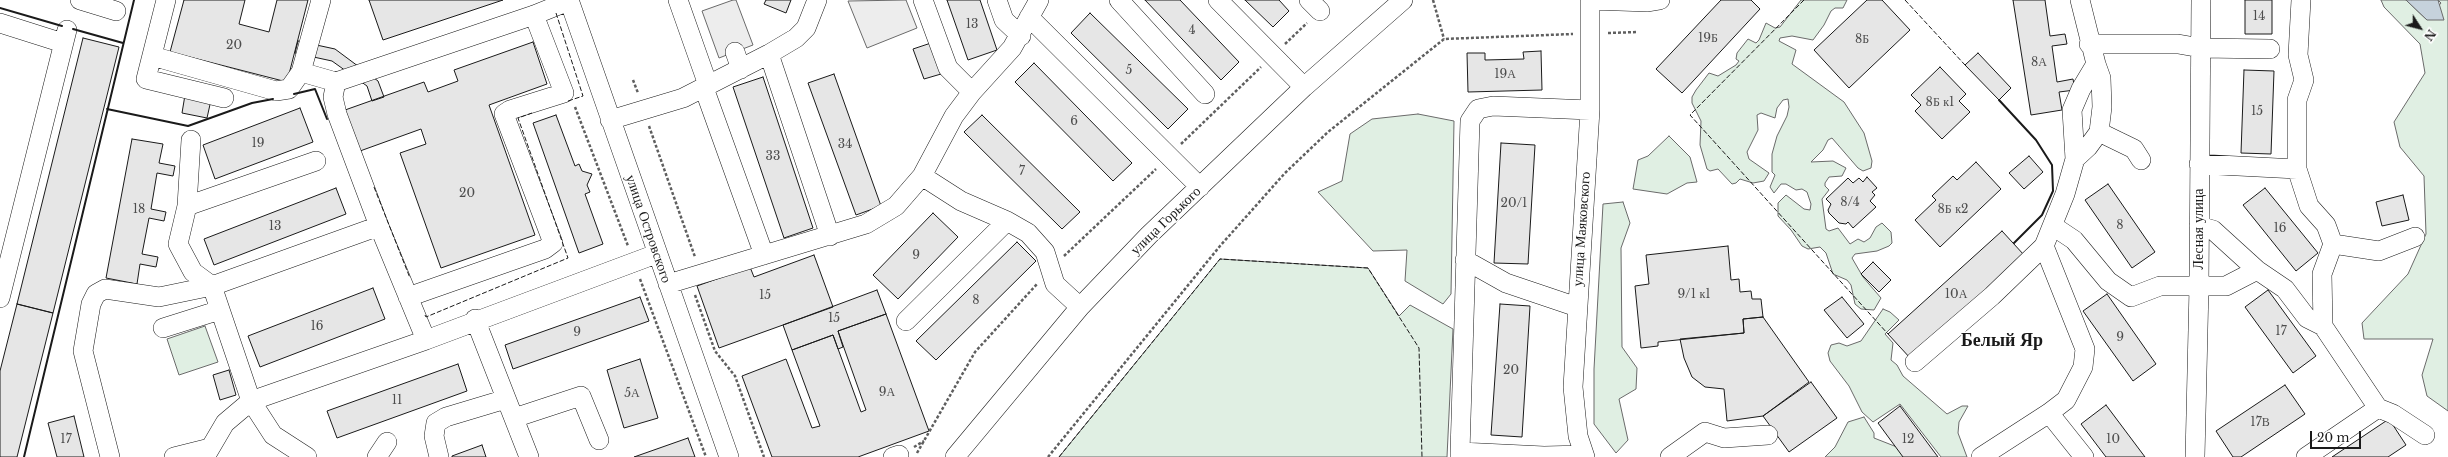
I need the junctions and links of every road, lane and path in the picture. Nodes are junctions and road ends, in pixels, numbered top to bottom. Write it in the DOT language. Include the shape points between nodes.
graph roads {
  1 [pos="80,0"];
  2 [pos="166,0"];
  3 [pos="321,0"];
  4 [pos="569,0"];
  5 [pos="678,0"];
  6 [pos="817,0"];
  7 [pos="997,0"];
  8 [pos="1039,0"];
  9 [pos="1119,0"];
  10 [pos="1218,0"];
  11 [pos="1433,0"];
  12 [pos="1576,0"];
  13 [pos="1590,0"];
  14 [pos="1660,0"];
  15 [pos="2080,0"];
  16 [pos="2201,0"];
  17 [pos="2300,0"];
  18 [pos="1402,2"];
  19 [pos="919,4"];
  20 [pos="1314,5"];
  21 [pos="116,10"];
  22 [pos="534,15"];
  23 [pos="1029,17"];
  24 [pos="0,22"];
  25 [pos="1638,32"];
  26 [pos="1021,36"];
  27 [pos="1444,39"];
  28 [pos="1589,40"];
  29 [pos="2089,44"];
  30 [pos="2201,48"];
  31 [pos="2270,50"];
  32 [pos="769,54"];
  33 [pos="152,56"];
  34 [pos="1273,56"];
  35 [pos="2096,64"];
  36 [pos="301,72"];
  37 [pos="336,82"];
  38 [pos="706,86"];
  39 [pos="1304,87"];
  40 [pos="972,92"];
  41 [pos="1205,94"];
  42 [pos="224,98"];
  43 [pos="1590,110"];
  44 [pos="610,120"];
  45 [pos="2099,132"];
  46 [pos="191,140"];
  47 [pos="1168,157"];
  48 [pos="2075,159"];
  49 [pos="2141,160"];
  50 [pos="316,161"];
  51 [pos="2199,164"];
  52 [pos="2297,169"];
  53 [pos="922,176"];
  54 [pos="1200,187"];
  55 [pos="187,206"];
  56 [pos="1007,221"];
  57 [pos="379,226"];
  58 [pos="2053,226"];
  59 [pos="2199,226"];
  60 [pos="830,236"];
  61 [pos="2416,237"];
  62 [pos="2333,244"];
  63 [pos="2044,246"];
  64 [pos="656,254"];
  65 [pos="764,255"];
  66 [pos="1465,260"];
  67 [pos="1050,270"];
  68 [pos="2257,270"];
  69 [pos="668,284"];
  70 [pos="212,286"];
  71 [pos="2199,287"];
  72 [pos="408,297"];
  73 [pos="0,298"];
  74 [pos="1577,306"];
  75 [pos="1080,307"];
  76 [pos="220,310"];
  77 [pos="475,319"];
  78 [pos="906,321"];
  79 [pos="2323,326"];
  80 [pos="163,328"];
  81 [pos="426,340"];
  82 [pos="1915,362"];
  83 [pos="506,399"];
  84 [pos="251,401"];
  85 [pos="2378,408"];
  86 [pos="2049,413"];
  87 [pos="514,418"];
  88 [pos="1768,435"];
  89 [pos="2426,435"];
  90 [pos="599,440"];
  91 [pos="207,453"];
  92 [pos="1460,455"];
  93 [pos="902,456"];
  94 [pos="1544,456"];
  95 [pos="1584,456"];
  96 [pos="110,457"];
  97 [pos="174,457"];
  98 [pos="307,457"];
  99 [pos="439,457"];
  100 [pos="529,457"];
  101 [pos="729,457"];
  102 [pos="955,457"];
  103 [pos="1048,457"];
  104 [pos="1670,457"];
  105 [pos="1981,457"];
  106 [pos="2084,457"];
  107 [pos="2195,457"];
  108 [pos="2306,457"];
  1 -- 21 [label="street"];
  2 -- 33 [label="street"];
  3 -- 36 [label="street"];
  4 -- 22 [label="street"];
  4 -- 44 [label="street, улица Островского"];
  5 -- 38 [label="street"];
  6 -- 32 [label="street" via="806,28 796,38"];
  7 -- 26 [label="street" via="1004,20"];
  8 -- 23 [label="street"];
  9 -- 41 [label="street"];
  10 -- 34 [label="street"];
  11 -- 27 [label="path"];
  12 -- 28 [label="street"];
  13 -- 14 [label="street"];
  13 -- 28 [label="street, улица Маяковского"];
  15 -- 29 [label="street"];
  16 -- 30 [label="street, Лесная улица"];
  17 -- 52 [label="street" via="2298,55 2304,80 2297,100"];
  18 -- 39 [label="street, улица Горького"];
  19 -- 40 [label="street" via="948,68"];
  20 -- 34 [label="path"];
  22 -- 37 [label="street"];
  22 -- 72 [label="street" via="564,93 504,114 553,243 545,249"];
  23 -- 26 [label="street"];
  23 -- 47 [label="street"];
  24 -- 73 [label="street" via="65,36"];
  25 -- 28 [label="path"];
  26 -- 40 [label="street"];
  27 -- 28 [label="path"];
  27 -- 103 [label="path" via="1328,132 1285,173 1220,246"];
  28 -- 43 [label="street, улица Маяковского"];
  29 -- 30 [label="street" via="2178,44"];
  29 -- 35 [label="street"];
  30 -- 31 [label="street"];
  30 -- 51 [label="street, Лесная улица"];
  32 -- 38 [label="street" via="738,60"];
  32 -- 60 [label="street"];
  33 -- 36 [label="street" via="276,91 289,88"];
  33 -- 42 [label="street" via="146,79"];
  34 -- 39 [label="street"];
  34 -- 47 [label="path"];
  35 -- 45 [label="street" via="2101,78 2102,107"];
  35 -- 48 [label="street" via="2072,110"];
  36 -- 37 [label="street"];
  37 -- 57 [label="street" via="333,97 337,114"];
  38 -- 44 [label="street" via="683,98"];
  38 -- 65 [label="street"];
  39 -- 54 [label="street, улица Горького"];
  40 -- 53 [label="street" via="954,116"];
  43 -- 66 [label="street" via="1494,106 1478,109 1470,121"];
  43 -- 74 [label="street, улица Маяковского"];
  44 -- 64 [label="street, улица Островского"];
  45 -- 48 [label="street"];
  45 -- 49 [label="street" via="2134,149"];
  46 -- 55 [label="street"];
  47 -- 54 [label="street"];
  47 -- 67 [label="path"];
  48 -- 58 [label="street"];
  50 -- 55 [label="street"];
  51 -- 52 [label="street"];
  51 -- 59 [label="street, Лесная улица"];
  52 -- 62 [label="street" via="2309,206 2326,225"];
  53 -- 56 [label="street" via="961,201"];
  53 -- 60 [label="street" via="896,206 866,224"];
  54 -- 75 [label="street, улица Горького"];
  55 -- 70 [label="street" via="178,244 193,272"];
  56 -- 67 [label="street" via="1028,233 1040,244"];
  56 -- 78 [label="street"];
  57 -- 70 [label="street"];
  57 -- 72 [label="street"];
  58 -- 63 [label="street"];
  58 -- 71 [label="street" via="2074,240 2108,281 2131,296 2160,286"];
  59 -- 68 [label="street" via="2213,230"];
  59 -- 71 [label="street, Лесная улица"];
  60 -- 65 [label="street"];
  61 -- 62 [label="street" via="2379,251"];
  62 -- 79 [label="street" via="2322,274"];
  63 -- 82 [label="street" via="1992,296"];
  63 -- 86 [label="street" via="2085,349 2083,367 2070,394"];
  64 -- 69 [label="street, улица Островского"];
  64 -- 77 [label="street"];
  65 -- 69 [label="street"];
  66 -- 74 [label="street" via="1506,283"];
  66 -- 92 [label="street"];
  67 -- 75 [label="street" via="1055,284"];
  67 -- 93 [label="path" via="974,352"];
  68 -- 71 [label="street" via="2226,286"];
  68 -- 79 [label="street" via="2285,289 2307,318"];
  69 -- 101 [label="street, улица Островского"];
  70 -- 76 [label="street"];
  70 -- 96 [label="street" via="159,296 105,289 96,294 91,304 83,351"];
  71 -- 107 [label="street, Лесная улица"];
  72 -- 81 [label="street"];
  74 -- 95 [label="street, улица Маяковского" via="1573,387 1578,436"];
  75 -- 102 [label="street, улица Горького"];
  76 -- 80 [label="street"];
  76 -- 84 [label="street"];
  77 -- 81 [label="street"];
  77 -- 83 [label="street"];
  79 -- 85 [label="street"];
  81 -- 84 [label="street"];
  83 -- 87 [label="street"];
  83 -- 99 [label="street" via="452,415 436,423 434,436"];
  84 -- 91 [label="street" via="225,423"];
  84 -- 98 [label="street" via="273,436"];
  85 -- 89 [label="street" via="2393,414"];
  85 -- 108 [label="street"];
  86 -- 105 [label="street"];
  86 -- 106 [label="street"];
  87 -- 90 [label="street" via="581,396"];
  87 -- 100 [label="street"];
  88 -- 104 [label="street" via="1724,438 1705,432"];
  91 -- 97 [label="street"];
  92 -- 94 [label="street"];
  94 -- 95 [label="street"];
}
